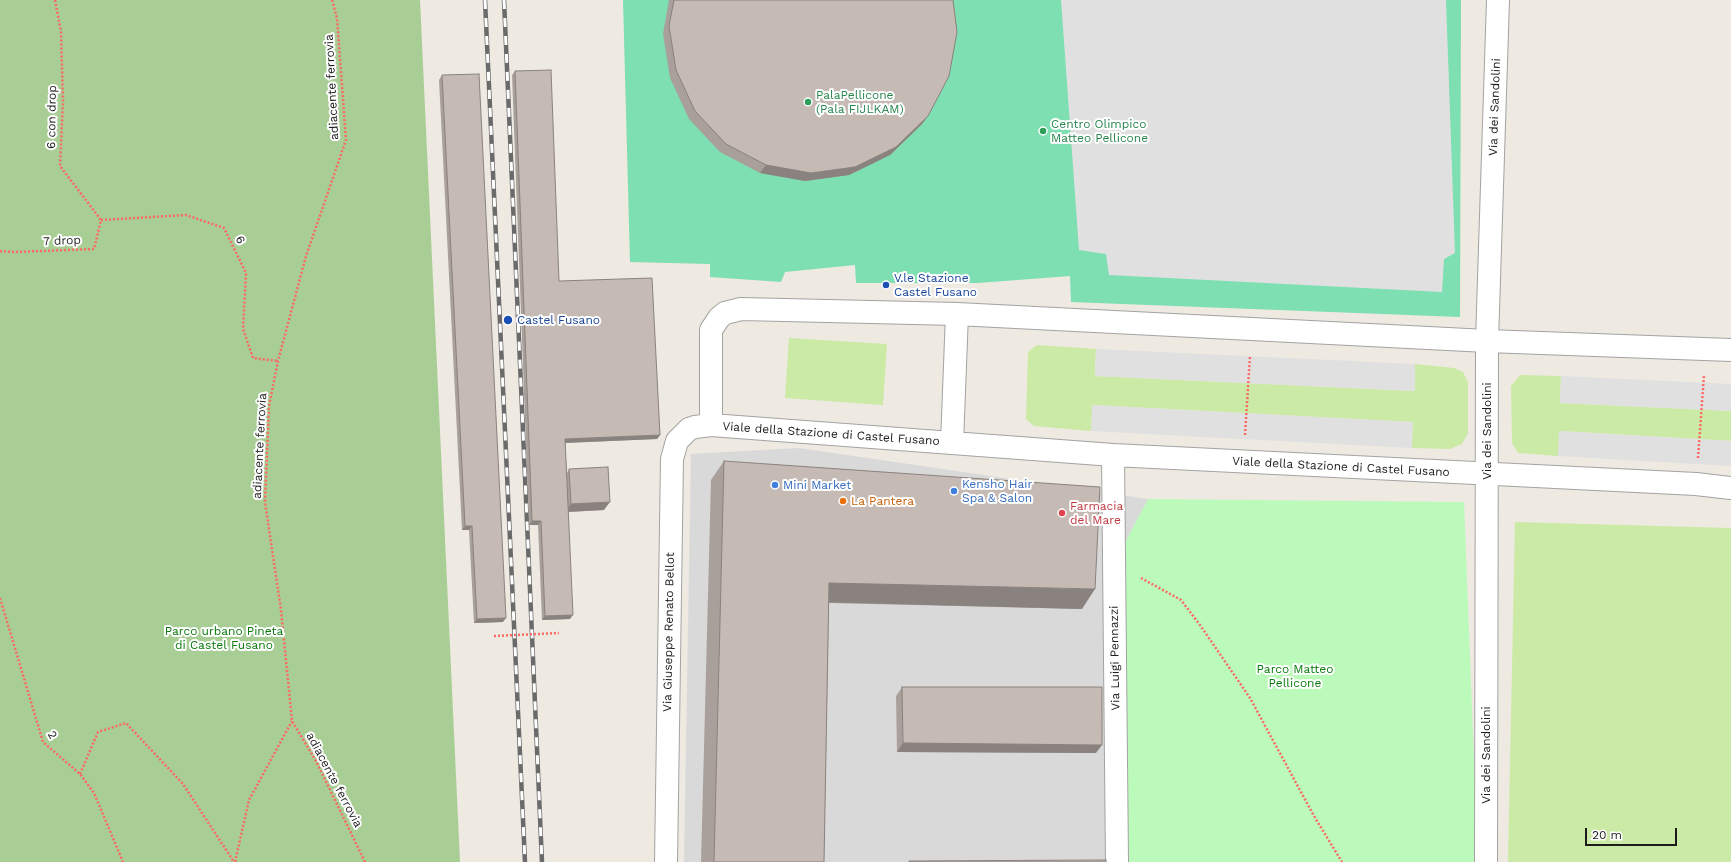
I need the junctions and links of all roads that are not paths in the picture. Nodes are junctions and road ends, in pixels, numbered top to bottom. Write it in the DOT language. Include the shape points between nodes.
graph roads {
  1 [pos="1498,0"];
  2 [pos="957,314"];
  3 [pos="1487,341"];
  4 [pos="1731,350"];
  5 [pos="710,425"];
  6 [pos="952,444"];
  7 [pos="1113,454"];
  8 [pos="1487,474"];
  9 [pos="1731,488"];
  10 [pos="666,862"];
  11 [pos="1117,862"];
  12 [pos="1486,862"];
  1 -- 3 [label="street, Via dei Sandolini"];
  2 -- 3 [label="street"];
  2 -- 5 [label="street" via="732,310 719,318 711,330"];
  2 -- 6 [label="street, Viale della Stazione di Castel Fusano"];
  3 -- 4 [label="street"];
  3 -- 8 [label="street, Via dei Sandolini"];
  5 -- 6 [label="street, Viale della Stazione di Castel Fusano"];
  5 -- 10 [label="street, Via Giuseppe Renato Bellot" via="696,427 682,435 677,441 672,459"];
  6 -- 7 [label="street, Viale della Stazione di Castel Fusano"];
  7 -- 8 [label="street, Viale della Stazione di Castel Fusano"];
  7 -- 11 [label="street, Via Luigi Pennazzi"];
  8 -- 9 [label="street, Viale della Stazione di Castel Fusano"];
  8 -- 12 [label="street, Via dei Sandolini"];
}
